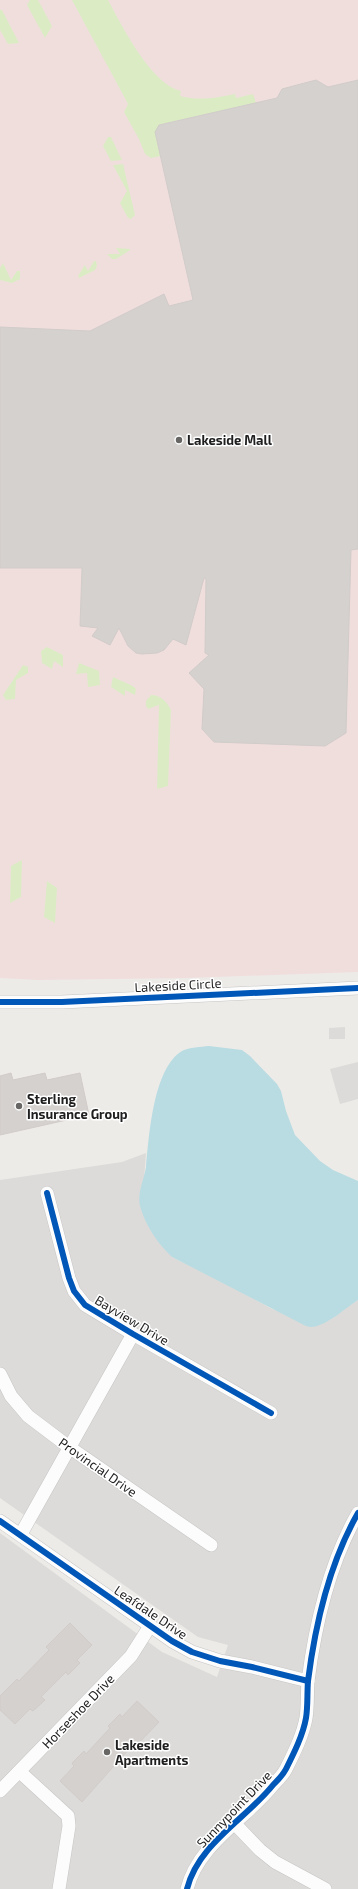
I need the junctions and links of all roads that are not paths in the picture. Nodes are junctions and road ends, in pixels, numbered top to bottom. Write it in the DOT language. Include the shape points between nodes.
graph roads {
  1 [pos="358,988"];
  2 [pos="0,1002"];
  3 [pos="48,1194"];
  4 [pos="133,1334"];
  5 [pos="0,1374"];
  6 [pos="271,1413"];
  7 [pos="69,1447"];
  8 [pos="358,1514"];
  9 [pos="0,1521"];
  10 [pos="21,1534"];
  11 [pos="211,1544"];
  12 [pos="150,1626"];
  13 [pos="308,1681"];
  14 [pos="20,1772"];
  15 [pos="0,1791"];
  16 [pos="236,1824"];
  17 [pos="59,1889"];
  18 [pos="187,1889"];
  19 [pos="325,1889"];
  1 -- 2 [label="street, Lakeside Circle" via="62,1002"];
  3 -- 4 [label="street, Bayview Drive" via="74,1291 85,1305"];
  4 -- 6 [label="street, Bayview Drive"];
  4 -- 7 [label="street"];
  5 -- 7 [label="street, Provincial Drive" via="10,1396 28,1416"];
  7 -- 10 [label="street"];
  7 -- 11 [label="street, Provincial Drive"];
  8 -- 13 [label="street, Sunnypoint Drive" via="348,1531 333,1570 319,1622"];
  9 -- 10 [label="street, Leafdale Drive"];
  10 -- 12 [label="street, Leafdale Drive"];
  12 -- 13 [label="street, Leafdale Drive" via="192,1652"];
  12 -- 14 [label="street, Horseshoe Drive" via="131,1656"];
  13 -- 16 [label="street, Sunnypoint Drive" via="306,1718 298,1744 285,1771 264,1797"];
  14 -- 15 [label="street, Horseshoe Drive"];
  14 -- 17 [label="street" via="68,1816 69,1826"];
  16 -- 18 [label="street, Sunnypoint Drive" via="212,1845 194,1869"];
  16 -- 19 [label="street" via="275,1862"];
}
